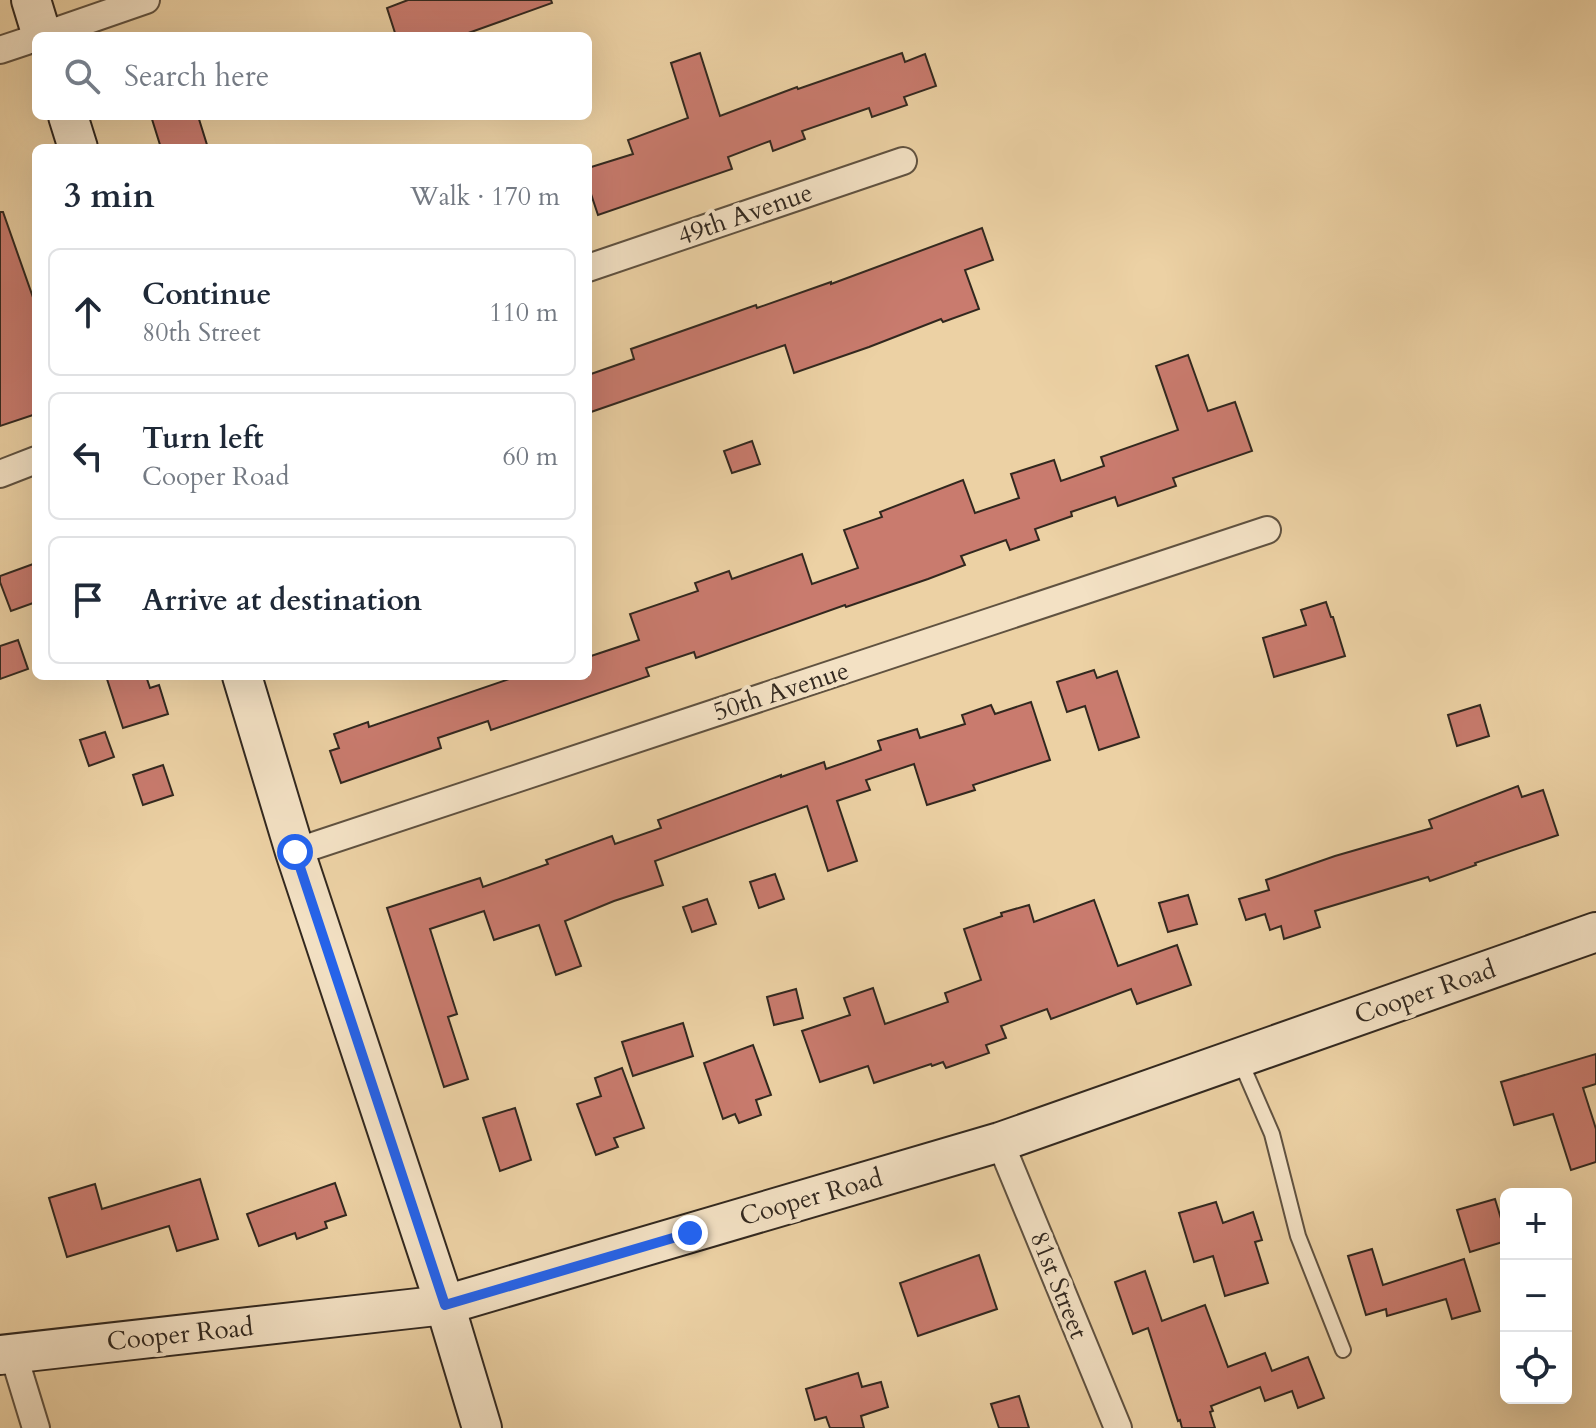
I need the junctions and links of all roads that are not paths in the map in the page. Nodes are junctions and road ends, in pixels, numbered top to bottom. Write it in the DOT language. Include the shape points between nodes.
graph roads {
  1 [pos="31,0"];
  2 [pos="146,0"];
  3 [pos="41,32"];
  4 [pos="54,32"];
  5 [pos="32,39"];
  6 [pos="0,50"];
  7 [pos="69,120"];
  8 [pos="77,144"];
  9 [pos="903,161"];
  10 [pos="592,267"];
  11 [pos="32,462"];
  12 [pos="0,474"];
  13 [pos="1267,530"];
  14 [pos="243,680"];
  15 [pos="295,852"];
  16 [pos="1596,932"];
  17 [pos="1239,1057"];
  18 [pos="1000,1142"];
  19 [pos="445,1305"];
  20 [pos="1343,1350"];
  21 [pos="6,1354"];
  22 [pos="36,1428"];
  23 [pos="482,1428"];
  24 [pos="1118,1428"];
  1 -- 3 [label="street"];
  2 -- 4 [label="street"];
  5 -- 6 [label="street"];
  7 -- 8 [label="street"];
  9 -- 10 [label="street, 49th Avenue"];
  11 -- 12 [label="street"];
  13 -- 15 [label="street, 50th Avenue"];
  14 -- 15 [label="street"];
  15 -- 19 [label="street"];
  16 -- 17 [label="street, Cooper Road"];
  17 -- 18 [label="street, Cooper Road"];
  17 -- 20 [label="lane" via="1272,1134 1298,1236"];
  18 -- 19 [label="street, Cooper Road"];
  18 -- 24 [label="street, 81st Street"];
  19 -- 21 [label="street, Cooper Road"];
  19 -- 23 [label="street"];
  21 -- 22 [label="street"];
}
